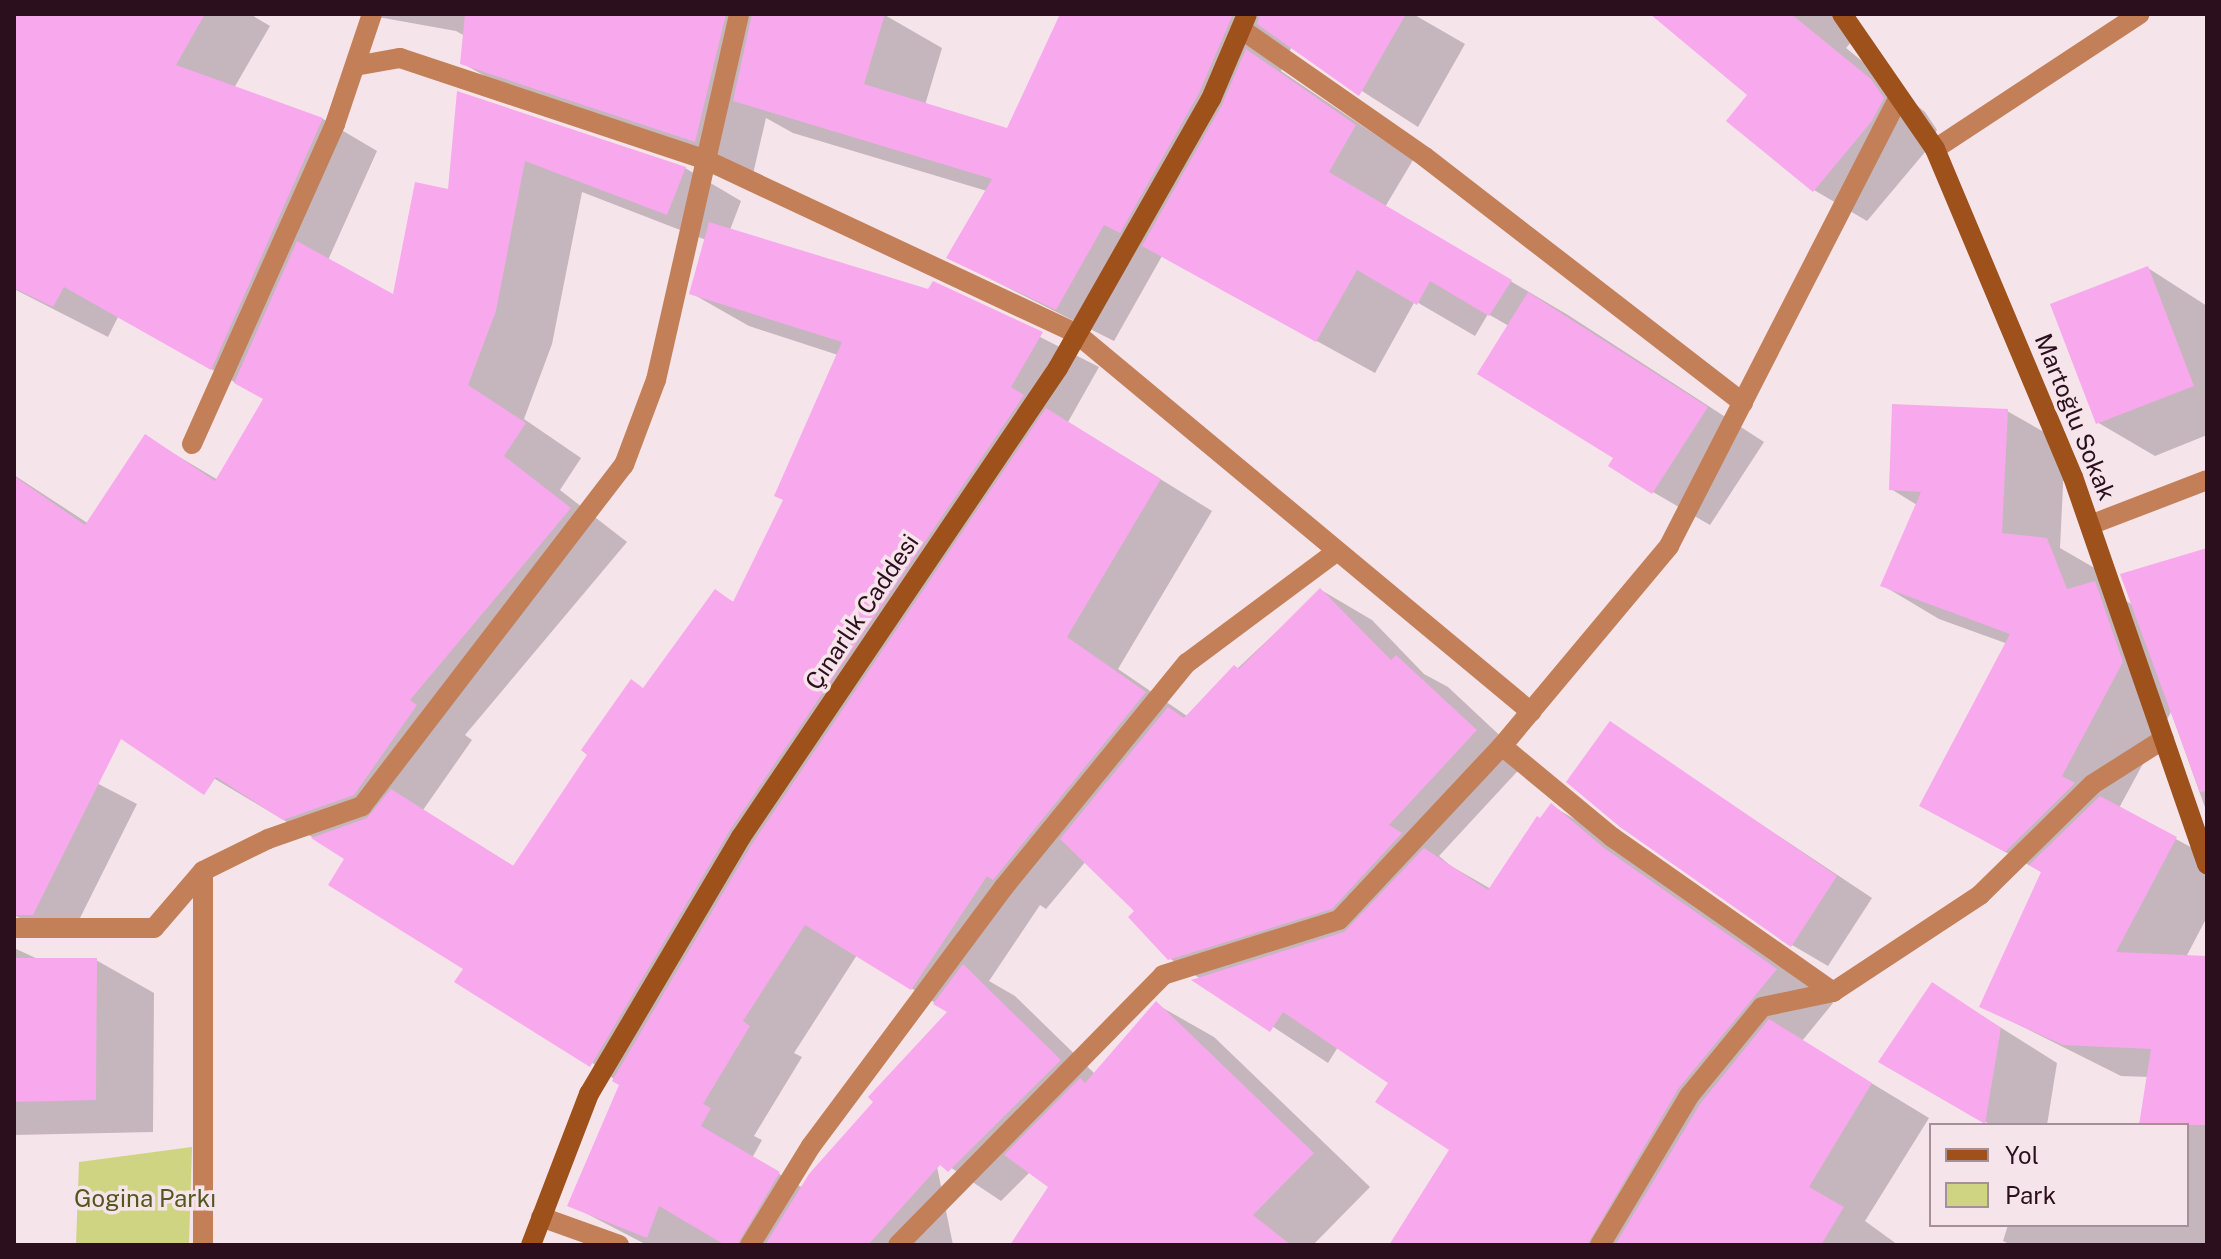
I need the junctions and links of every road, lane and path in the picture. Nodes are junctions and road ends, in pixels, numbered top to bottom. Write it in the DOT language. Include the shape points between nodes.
graph roads {
  1 [pos="372,14"];
  2 [pos="739,14"];
  3 [pos="1842,14"];
  4 [pos="2140,14"];
  5 [pos="1244,21"];
  6 [pos="355,66"];
  7 [pos="1899,97"];
  8 [pos="1935,149"];
  9 [pos="704,159"];
  10 [pos="1077,334"];
  11 [pos="1743,403"];
  12 [pos="192,444"];
  13 [pos="2207,480"];
  14 [pos="2090,525"];
  15 [pos="1337,551"];
  16 [pos="1531,712"];
  17 [pos="2164,739"];
  18 [pos="1502,746"];
  19 [pos="2207,865"];
  20 [pos="203,871"];
  21 [pos="14,928"];
  22 [pos="1833,992"];
  23 [pos="541,1217"];
  24 [pos="203,1245"];
  25 [pos="531,1245"];
  26 [pos="619,1245"];
  27 [pos="750,1245"];
  28 [pos="898,1245"];
  29 [pos="1600,1245"];
  1 -- 6 [label="street"];
  2 -- 9 [label="street"];
  3 -- 7 [label="street, Martoğlu Sokak"];
  4 -- 8 [label="street"];
  5 -- 10 [label="street, Çınarlık Caddesi" via="1211,99"];
  5 -- 11 [label="street"];
  6 -- 9 [label="street" via="400,58"];
  6 -- 12 [label="street" via="335,124"];
  7 -- 8 [label="street, Martoğlu Sokak"];
  7 -- 11 [label="street"];
  8 -- 14 [label="street, Martoğlu Sokak"];
  9 -- 10 [label="street"];
  9 -- 20 [label="street" via="656,380 624,465 362,806 268,839"];
  10 -- 15 [label="street"];
  10 -- 23 [label="street, Çınarlık Caddesi" via="741,837 589,1094"];
  11 -- 16 [label="street" via="1669,546"];
  13 -- 14 [label="street"];
  14 -- 17 [label="street, Martoğlu Sokak"];
  15 -- 16 [label="street"];
  15 -- 27 [label="street" via="1187,663 994,899 811,1146"];
  16 -- 18 [label="street"];
  17 -- 19 [label="street, Martoğlu Sokak"];
  17 -- 22 [label="street" via="2093,784 1980,895"];
  18 -- 22 [label="street" via="1612,837"];
  18 -- 28 [label="street" via="1339,920 1163,975"];
  20 -- 21 [label="street" via="154,928"];
  20 -- 24 [label="street"];
  22 -- 29 [label="street" via="1762,1007 1689,1096"];
  23 -- 25 [label="street, Çınarlık Caddesi"];
  23 -- 26 [label="street"];
}
